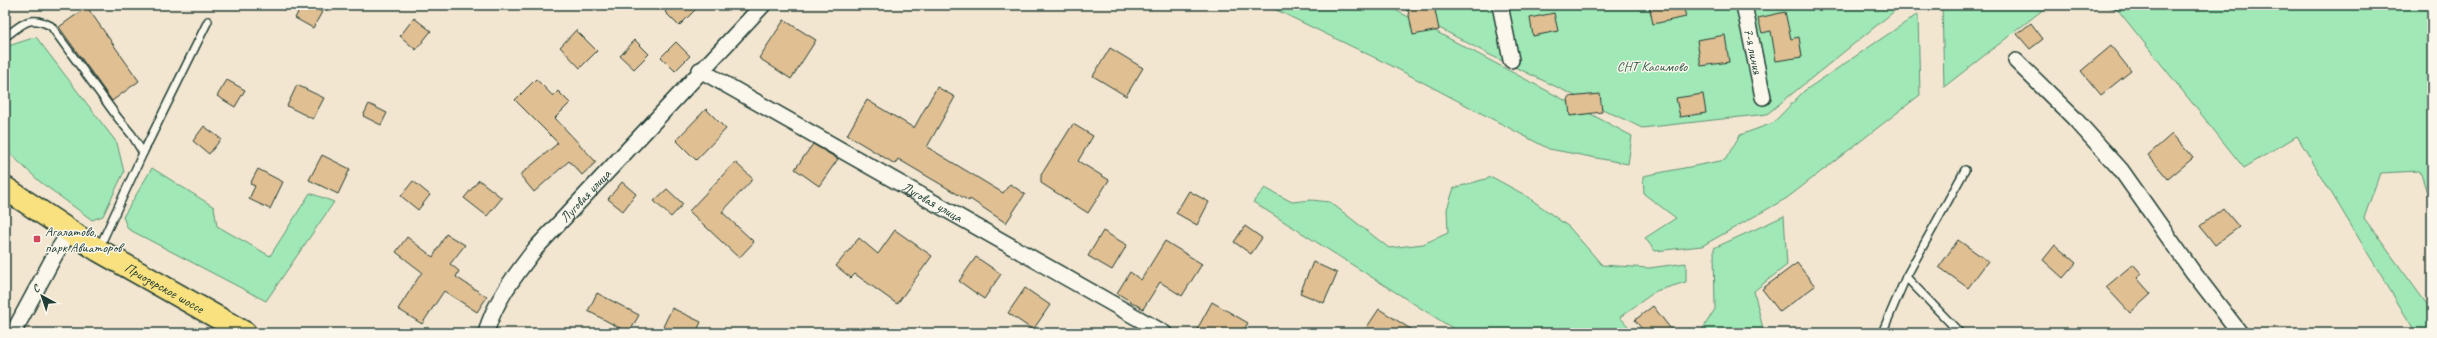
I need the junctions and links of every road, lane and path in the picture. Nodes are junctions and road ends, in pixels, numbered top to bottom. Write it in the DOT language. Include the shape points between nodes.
graph roads {
  1 [pos="763,5"];
  2 [pos="1500,5"];
  3 [pos="1744,5"];
  4 [pos="208,21"];
  5 [pos="5,37"];
  6 [pos="1511,60"];
  7 [pos="2016,60"];
  8 [pos="700,70"];
  9 [pos="1763,97"];
  10 [pos="143,153"];
  11 [pos="1965,170"];
  12 [pos="5,188"];
  13 [pos="70,232"];
  14 [pos="98,250"];
  15 [pos="1906,277"];
  16 [pos="13,333"];
  17 [pos="245,333"];
  18 [pos="486,333"];
  19 [pos="1164,333"];
  20 [pos="1882,333"];
  21 [pos="1960,333"];
  22 [pos="2240,333"];
  1 -- 8 [label="street, Луговая улица"];
  2 -- 6 [label="street"];
  3 -- 9 [label="street, 7-я линия"];
  4 -- 10 [label="lane"];
  5 -- 10 [label="lane" via="30,19 41,20 51,26"];
  7 -- 22 [label="street" via="2121,170"];
  8 -- 18 [label="street, Луговая улица" via="536,248 513,277 489,321"];
  8 -- 19 [label="street, Луговая улица"];
  10 -- 14 [label="lane"];
  11 -- 15 [label="lane"];
  12 -- 13 [label="main road, Приозерское шоссе"];
  13 -- 14 [label="main road, Приозерское шоссе"];
  13 -- 16 [label="street"];
  14 -- 17 [label="main road, Приозерское шоссе"];
  15 -- 20 [label="lane"];
  15 -- 21 [label="lane"];
}
